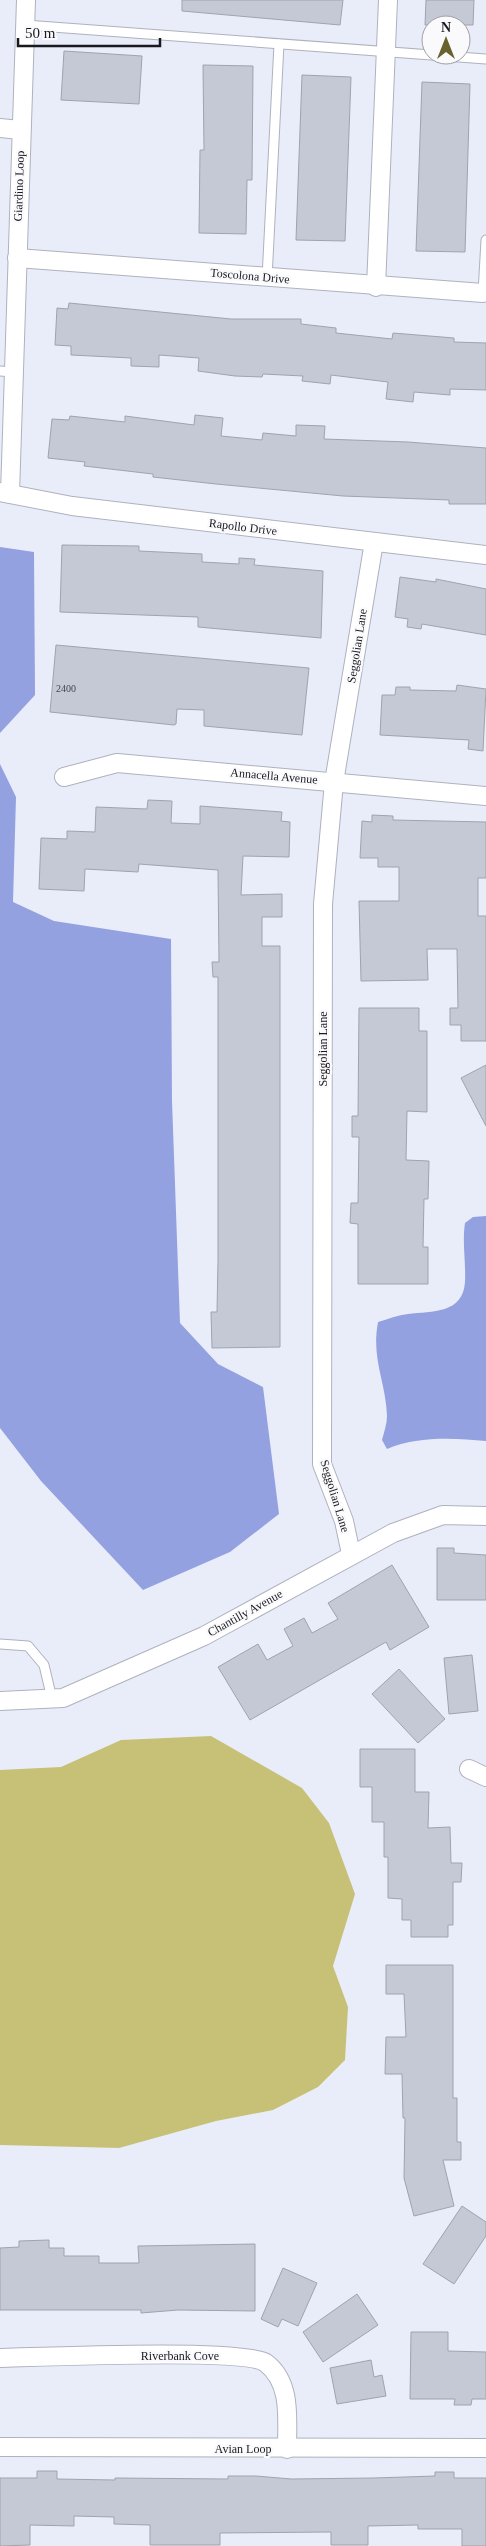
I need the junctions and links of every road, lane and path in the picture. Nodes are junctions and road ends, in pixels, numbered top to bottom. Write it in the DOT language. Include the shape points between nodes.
graph roads {
  1 [pos="26,0"];
  2 [pos="388,0"];
  3 [pos="25,25"];
  4 [pos="278,44"];
  5 [pos="386,52"];
  6 [pos="486,59"];
  7 [pos="0,128"];
  8 [pos="20,130"];
  9 [pos="486,240"];
  10 [pos="17,258"];
  11 [pos="267,278"];
  12 [pos="376,286"];
  13 [pos="484,293"];
  14 [pos="7,371"];
  15 [pos="5,493"];
  16 [pos="374,542"];
  17 [pos="486,555"];
  18 [pos="64,777"];
  19 [pos="334,782"];
  20 [pos="486,796"];
  21 [pos="486,1516"];
  22 [pos="351,1554"];
  23 [pos="0,1644"];
  24 [pos="52,1699"];
  25 [pos="0,1701"];
  26 [pos="469,1769"];
  27 [pos="486,1776"];
  28 [pos="0,2358"];
  29 [pos="0,2447"];
  30 [pos="287,2448"];
  31 [pos="486,2448"];
  1 -- 3 [label="street, Giardino Loop"];
  2 -- 5 [label="street"];
  3 -- 4 [label="lane"];
  3 -- 8 [label="street, Giardino Loop"];
  4 -- 5 [label="lane"];
  4 -- 11 [label="lane"];
  5 -- 6 [label="lane"];
  5 -- 12 [label="street"];
  7 -- 8 [label="street"];
  8 -- 10 [label="street, Giardino Loop"];
  9 -- 13 [label="lane"];
  10 -- 11 [label="street, Toscolona Drive"];
  10 -- 14 [label="street, Giardino Loop"];
  11 -- 12 [label="street, Toscolona Drive"];
  12 -- 13 [label="street, Toscolona Drive"];
  14 -- 15 [label="street, Giardino Loop"];
  15 -- 16 [label="street, Rapollo Drive" via="72,506"];
  16 -- 17 [label="street, Rapollo Drive"];
  16 -- 19 [label="street, Seggolian Lane"];
  18 -- 19 [label="street, Annacella Avenue" via="117,763"];
  19 -- 20 [label="street, Annacella Avenue"];
  19 -- 22 [label="street, Seggolian Lane" via="323,904 322,1464 344,1521"];
  21 -- 22 [label="street, Chantilly Avenue" via="443,1515 393,1533"];
  22 -- 24 [label="street, Chantilly Avenue" via="204,1636 63,1698"];
  23 -- 24 [label="lane" via="28,1646 44,1665"];
  24 -- 25 [label="street, Chantilly Avenue"];
  26 -- 27 [label="street"];
  28 -- 30 [label="street, Riverbank Cove" via="196,2355 252,2358 265,2362 282,2381 286,2396"];
  29 -- 30 [label="street, Avian Loop"];
  30 -- 31 [label="street, Avian Loop"];
}
